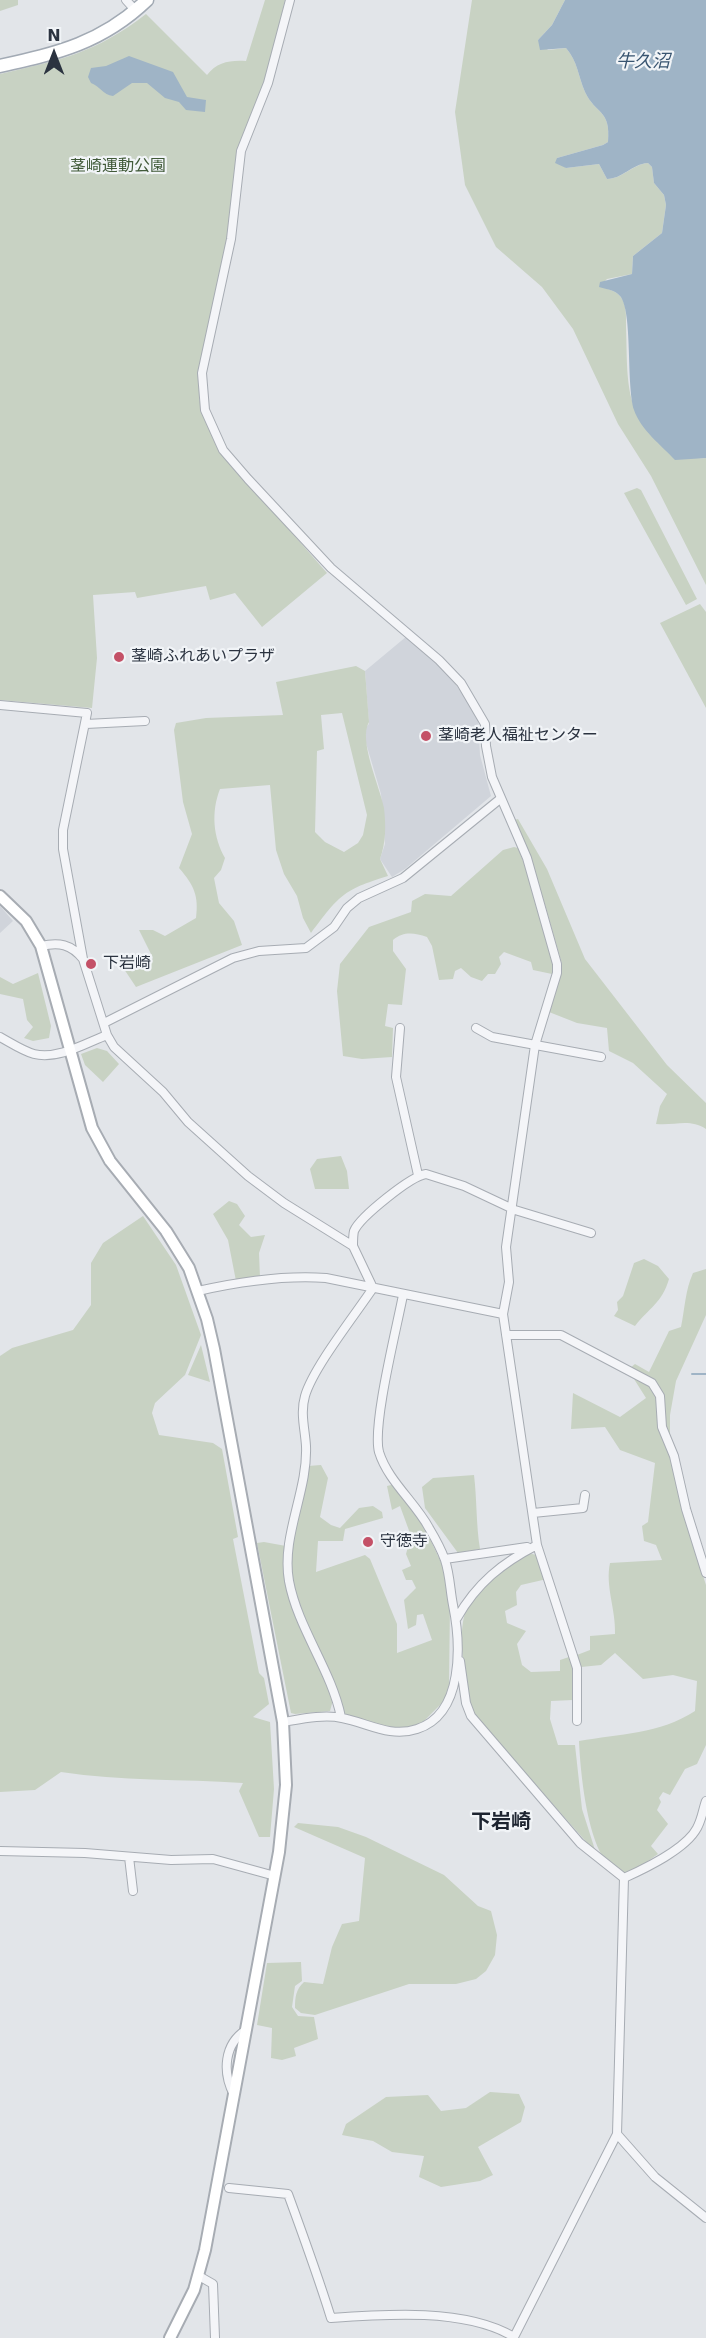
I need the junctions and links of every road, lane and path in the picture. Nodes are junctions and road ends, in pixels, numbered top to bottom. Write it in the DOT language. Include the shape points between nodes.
graph roads {
  1 [pos="126,0"];
  2 [pos="147,0"];
  3 [pos="290,0"];
  4 [pos="136,11"];
  5 [pos="0,66"];
  6 [pos="0,705"];
  7 [pos="145,721"];
  8 [pos="86,724"];
  9 [pos="500,799"];
  10 [pos="0,896"];
  11 [pos="40,946"];
  12 [pos="83,959"];
  13 [pos="104,1023"];
  14 [pos="400,1028"];
  15 [pos="476,1028"];
  16 [pos="107,1035"];
  17 [pos="0,1037"];
  18 [pos="535,1045"];
  19 [pos="68,1050"];
  20 [pos="601,1057"];
  21 [pos="418,1175"];
  22 [pos="512,1208"];
  23 [pos="591,1233"];
  24 [pos="353,1246"];
  25 [pos="373,1288"];
  26 [pos="198,1291"];
  27 [pos="403,1295"];
  28 [pos="503,1314"];
  29 [pos="506,1335"];
  30 [pos="585,1495"];
  31 [pos="533,1512"];
  32 [pos="537,1545"];
  33 [pos="445,1559"];
  34 [pos="706,1573"];
  35 [pos="458,1618"];
  36 [pos="458,1644"];
  37 [pos="340,1717"];
  38 [pos="577,1721"];
  39 [pos="283,1722"];
  40 [pos="706,1801"];
  41 [pos="0,1851"];
  42 [pos="129,1857"];
  43 [pos="274,1876"];
  44 [pos="624,1878"];
  45 [pos="133,1891"];
  46 [pos="617,2134"];
  47 [pos="229,2188"];
  48 [pos="706,2218"];
  49 [pos="199,2276"];
  50 [pos="170,2338"];
  51 [pos="215,2338"];
  1 -- 4 [label="street"];
  2 -- 4 [label="main road"];
  3 -- 9 [label="street" via="268,83 242,151 231,239 202,372 205,410 223,450 330,568 440,660 460,683 485,724 488,762"];
  4 -- 5 [label="main road" via="78,46"];
  6 -- 8 [label="street" via="84,711"];
  7 -- 8 [label="street"];
  8 -- 12 [label="street" via="63,830"];
  9 -- 13 [label="street" via="403,878 359,898 334,927 306,948 259,951 233,958"];
  9 -- 18 [label="street" via="526,858 556,954 557,973"];
  10 -- 11 [label="street" via="26,921"];
  11 -- 12 [label="street" via="63,944"];
  11 -- 19 [label="street"];
  12 -- 13 [label="street"];
  13 -- 16 [label="street"];
  14 -- 21 [label="street" via="396,1077"];
  15 -- 18 [label="street" via="492,1037"];
  16 -- 19 [label="street"];
  16 -- 24 [label="street" via="114,1047 216,1149 284,1203"];
  17 -- 19 [label="street" via="37,1054"];
  18 -- 20 [label="street"];
  18 -- 22 [label="street"];
  19 -- 26 [label="street" via="82,1100 100,1143 178,1249"];
  21 -- 22 [label="street" via="438,1177"];
  21 -- 24 [label="street" via="354,1231"];
  22 -- 23 [label="street"];
  22 -- 28 [label="street" via="506,1247 509,1282"];
  24 -- 25 [label="street"];
  25 -- 26 [label="street" via="310,1277"];
  25 -- 27 [label="street"];
  25 -- 37 [label="street" via="305,1395 304,1469 288,1561 295,1603 330,1680"];
  26 -- 39 [label="street" via="214,1349"];
  27 -- 28 [label="street"];
  27 -- 33 [label="street" via="379,1424 379,1451"];
  28 -- 29 [label="street"];
  29 -- 31 [label="street"];
  29 -- 34 [label="street" via="561,1335 652,1383 660,1396 662,1427 674,1456"];
  30 -- 31 [label="street" via="583,1508"];
  31 -- 32 [label="street"];
  32 -- 33 [label="street"];
  32 -- 35 [label="street" via="487,1577"];
  32 -- 38 [label="street" via="577,1668"];
  33 -- 35 [label="street"];
  35 -- 36 [label="street"];
  36 -- 37 [label="street" via="452,1692 442,1713 428,1724 409,1731 385,1731"];
  36 -- 44 [label="street" via="471,1716 580,1843"];
  37 -- 39 [label="street"];
  39 -- 43 [label="street" via="286,1785"];
  40 -- 44 [label="street" via="692,1835 661,1859"];
  41 -- 42 [label="street"];
  42 -- 43 [label="street" via="213,1859"];
  42 -- 45 [label="street"];
  43 -- 49 [label="street"];
  44 -- 46 [label="street"];
  46 -- 47 [label="street" via="514,2337 500,2329 459,2320 412,2315 331,2318 288,2194"];
  46 -- 48 [label="street" via="655,2177"];
  49 -- 50 [label="street"];
  49 -- 51 [label="street" via="213,2284"];
}
